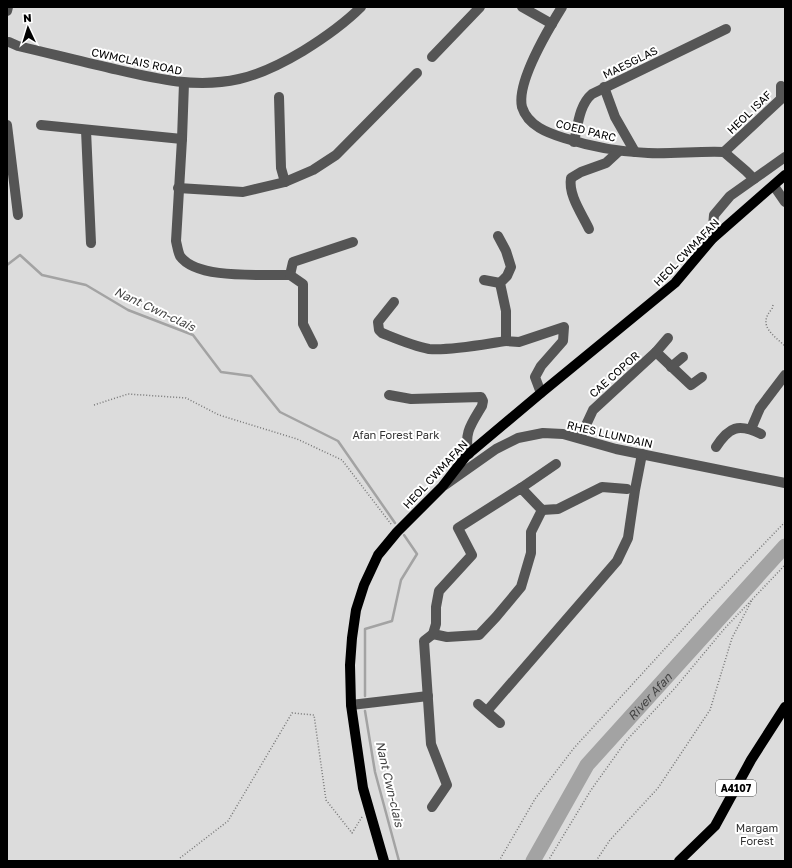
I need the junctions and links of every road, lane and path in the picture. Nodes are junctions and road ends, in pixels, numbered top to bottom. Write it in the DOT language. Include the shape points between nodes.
graph roads {
  1 [pos="8,7"];
  2 [pos="361,7"];
  3 [pos="480,7"];
  4 [pos="522,7"];
  5 [pos="562,7"];
  6 [pos="7,11"];
  7 [pos="552,24"];
  8 [pos="726,29"];
  9 [pos="8,41"];
  10 [pos="432,57"];
  11 [pos="417,73"];
  12 [pos="184,83"];
  13 [pos="781,86"];
  14 [pos="604,87"];
  15 [pos="279,98"];
  16 [pos="7,125"];
  17 [pos="41,125"];
  18 [pos="86,130"];
  19 [pos="182,140"];
  20 [pos="574,142"];
  21 [pos="619,151"];
  22 [pos="635,152"];
  23 [pos="724,152"];
  24 [pos="9,153"];
  25 [pos="785,157"];
  26 [pos="785,175"];
  27 [pos="754,179"];
  28 [pos="285,182"];
  29 [pos="774,186"];
  30 [pos="178,188"];
  31 [pos="785,202"];
  32 [pos="18,215"];
  33 [pos="589,229"];
  34 [pos="498,236"];
  35 [pos="712,239"];
  36 [pos="353,242"];
  37 [pos="91,243"];
  38 [pos="290,275"];
  39 [pos="484,280"];
  40 [pos="500,283"];
  41 [pos="394,302"];
  42 [pos="772,305"];
  43 [pos="668,338"];
  44 [pos="506,341"];
  45 [pos="314,344"];
  46 [pos="785,346"];
  47 [pos="656,352"];
  48 [pos="683,357"];
  49 [pos="671,367"];
  50 [pos="785,376"];
  51 [pos="702,377"];
  52 [pos="541,393"];
  53 [pos="389,395"];
  54 [pos="94,405"];
  55 [pos="746,429"];
  56 [pos="761,434"];
  57 [pos="580,438"];
  58 [pos="716,447"];
  59 [pos="469,454"];
  60 [pos="642,454"];
  61 [pos="556,464"];
  62 [pos="785,483"];
  63 [pos="442,487"];
  64 [pos="521,488"];
  65 [pos="627,489"];
  66 [pos="542,510"];
  67 [pos="785,522"];
  68 [pos="396,532"];
  69 [pos="785,566"];
  70 [pos="753,598"];
  71 [pos="433,634"];
  72 [pos="428,696"];
  73 [pos="478,704"];
  74 [pos="351,705"];
  75 [pos="785,707"];
  76 [pos="487,711"];
  77 [pos="500,723"];
  78 [pos="432,806"];
  79 [pos="368,808"];
  80 [pos="180,858"];
  81 [pos="384,861"];
  82 [pos="499,861"];
  83 [pos="548,861"];
  84 [pos="596,861"];
  85 [pos="679,861"];
  1 -- 6 [label="street"];
  2 -- 12 [label="street, CWMCLAIS ROAD" via="325,37 285,62 239,79"];
  3 -- 10 [label="street"];
  4 -- 7 [label="street"];
  5 -- 7 [label="street, COED PARC"];
  7 -- 20 [label="street, COED PARC" via="526,74 522,106 526,116 535,125 547,133"];
  8 -- 14 [label="street, MAESGLAS"];
  9 -- 12 [label="street, CWMCLAIS ROAD" via="18,46"];
  11 -- 28 [label="street" via="336,155 313,170"];
  12 -- 19 [label="street"];
  13 -- 23 [label="street, HEOL ISAF" via="781,99"];
  14 -- 20 [label="street, MAESGLAS" via="592,94 582,107"];
  14 -- 22 [label="street" via="615,117"];
  15 -- 28 [label="street" via="281,168"];
  16 -- 24 [label="street"];
  17 -- 18 [label="street"];
  18 -- 19 [label="street"];
  18 -- 37 [label="street"];
  19 -- 30 [label="street"];
  20 -- 21 [label="street, COED PARC"];
  21 -- 22 [label="street, COED PARC"];
  21 -- 33 [label="street" via="606,163 571,178 572,193"];
  22 -- 23 [label="street, COED PARC"];
  23 -- 27 [label="street"];
  24 -- 32 [label="street"];
  25 -- 27 [label="street"];
  26 -- 29 [label="main road, HEOL CWMAFAN"];
  27 -- 35 [label="street" via="730,196 714,215"];
  28 -- 30 [label="street" via="243,192"];
  29 -- 31 [label="street"];
  29 -- 35 [label="main road, HEOL CWMAFAN"];
  30 -- 38 [label="street" via="176,241 180,255 193,266 216,273"];
  34 -- 40 [label="street" via="511,267"];
  35 -- 52 [label="main road, HEOL CWMAFAN" via="675,283"];
  36 -- 38 [label="street" via="293,262"];
  38 -- 45 [label="street" via="303,284 303,324"];
  39 -- 40 [label="street"];
  40 -- 44 [label="street" via="506,311"];
  41 -- 44 [label="street" via="378,322 379,330 413,344 430,349"];
  42 -- 46 [label="path" via="765,319 766,325"];
  43 -- 47 [label="street, CAE COPOR"];
  44 -- 52 [label="street" via="519,342 564,327 563,341 541,366 535,377"];
  47 -- 49 [label="street, CAE COPOR"];
  47 -- 57 [label="street, CAE COPOR" via="593,410"];
  48 -- 49 [label="street"];
  49 -- 51 [label="street, CAE COPOR" via="691,386"];
  50 -- 55 [label="street"];
  52 -- 59 [label="main road, HEOL CWMAFAN"];
  53 -- 59 [label="street" via="411,399 481,397 482,406 467,434"];
  54 -- 68 [label="path" via="128,394 186,398 219,415 296,439 342,460"];
  55 -- 56 [label="street"];
  55 -- 58 [label="street" via="734,429 725,434"];
  57 -- 60 [label="street, RHES LLUNDAIN"];
  57 -- 63 [label="street, RHES LLUNDAIN" via="543,433 518,438 496,449"];
  59 -- 63 [label="main road, HEOL CWMAFAN"];
  60 -- 62 [label="street, RHES LLUNDAIN"];
  60 -- 76 [label="street" via="628,538 617,561"];
  61 -- 64 [label="street"];
  63 -- 68 [label="main road, HEOL CWMAFAN"];
  64 -- 66 [label="street"];
  64 -- 71 [label="street" via="458,528 472,555 439,591"];
  65 -- 66 [label="street" via="602,487 558,509"];
  66 -- 71 [label="street" via="531,532 531,553 521,587 496,617 479,635 447,637"];
  67 -- 82 [label="path" via="574,748 535,800"];
  68 -- 74 [label="main road, HEOL CWMAFAN" via="378,555 356,610 350,665"];
  69 -- 70 [label="path"];
  70 -- 83 [label="path" via="626,741 591,790"];
  70 -- 84 [label="path" via="732,638 710,710 658,788 610,840"];
  71 -- 72 [label="street" via="424,641"];
  72 -- 74 [label="street"];
  72 -- 78 [label="street" via="431,744 447,785"];
  73 -- 76 [label="street"];
  74 -- 79 [label="main road, HEOL CWMAFAN"];
  75 -- 85 [label="main road, A4107" via="751,760 715,826"];
  76 -- 77 [label="street"];
  79 -- 80 [label="path" via="352,833 326,800 314,715 292,713 228,821"];
  79 -- 81 [label="main road, HEOL CWMAFAN"];
}
